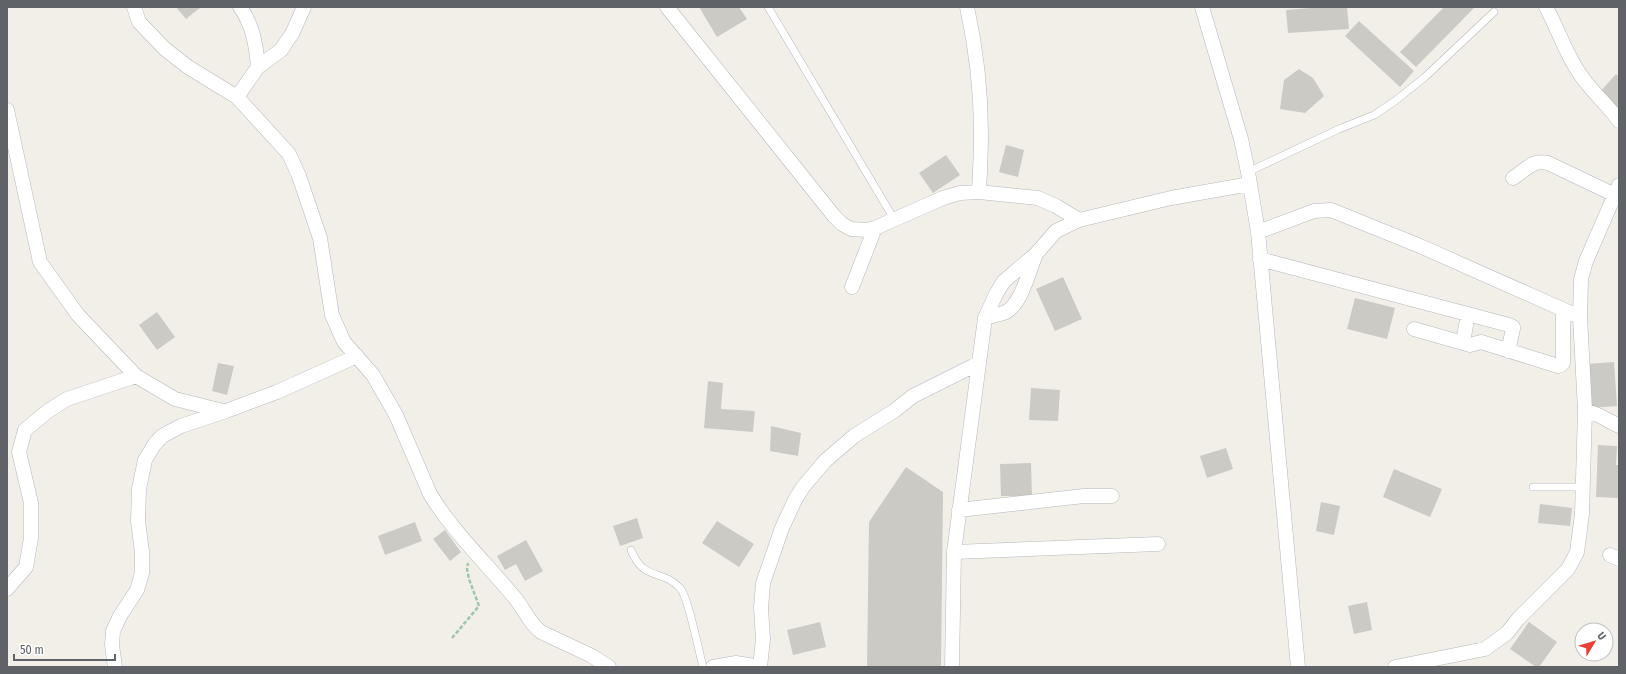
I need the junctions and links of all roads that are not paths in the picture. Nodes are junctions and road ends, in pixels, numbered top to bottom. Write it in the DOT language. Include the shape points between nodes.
graph roads {
  1 [pos="134,7"];
  2 [pos="240,7"];
  3 [pos="304,7"];
  4 [pos="667,7"];
  5 [pos="768,7"];
  6 [pos="967,7"];
  7 [pos="1202,7"];
  8 [pos="1546,7"];
  9 [pos="1494,12"];
  10 [pos="258,67"];
  11 [pos="238,97"];
  12 [pos="7,110"];
  13 [pos="1619,121"];
  14 [pos="1249,178"];
  15 [pos="1513,178"];
  16 [pos="1617,190"];
  17 [pos="979,192"];
  18 [pos="894,219"];
  19 [pos="1080,220"];
  20 [pos="875,228"];
  21 [pos="1258,232"];
  22 [pos="1035,255"];
  23 [pos="1260,259"];
  24 [pos="852,287"];
  25 [pos="1563,310"];
  26 [pos="1468,314"];
  27 [pos="985,318"];
  28 [pos="1580,318"];
  29 [pos="1414,329"];
  30 [pos="1463,342"];
  31 [pos="1508,351"];
  32 [pos="358,356"];
  33 [pos="979,363"];
  34 [pos="136,376"];
  35 [pos="1585,410"];
  36 [pos="226,411"];
  37 [pos="1619,426"];
  38 [pos="1533,487"];
  39 [pos="1583,487"];
  40 [pos="1112,496"];
  41 [pos="959,510"];
  42 [pos="1158,544"];
  43 [pos="631,550"];
  44 [pos="954,552"];
  45 [pos="7,589"];
  46 [pos="115,667"];
  47 [pos="609,667"];
  48 [pos="703,667"];
  49 [pos="713,667"];
  50 [pos="760,667"];
  51 [pos="952,667"];
  52 [pos="1298,667"];
  53 [pos="1395,667"];
  1 -- 11 [label="street" via="139,22 165,49 188,67"];
  2 -- 10 [label="street" via="251,26"];
  3 -- 10 [label="street" via="292,34 281,50"];
  4 -- 20 [label="street" via="834,216 851,229"];
  5 -- 18 [label="lane"];
  6 -- 17 [label="street" via="980,95"];
  7 -- 14 [label="street"];
  8 -- 13 [label="street" via="1576,69"];
  9 -- 14 [label="lane" via="1425,77 1374,115 1339,129"];
  10 -- 11 [label="street"];
  11 -- 32 [label="street" via="285,148 293,161 320,238 336,327 344,342"];
  12 -- 34 [label="street" via="40,262 78,315"];
  14 -- 19 [label="street"];
  14 -- 21 [label="street"];
  15 -- 16 [label="street" via="1536,162 1542,161"];
  16 -- 28 [label="street" via="1583,272"];
  17 -- 18 [label="street" via="960,193 943,198"];
  17 -- 19 [label="street" via="1038,198"];
  18 -- 20 [label="street"];
  19 -- 22 [label="street" via="1056,231"];
  20 -- 24 [label="street"];
  21 -- 23 [label="street"];
  21 -- 25 [label="street" via="1314,211 1331,210 1420,246"];
  22 -- 27 [label="street" via="1004,281"];
  22 -- 27 [label="street" via="1022,290 1012,308"];
  23 -- 26 [label="street"];
  23 -- 52 [label="street"];
  25 -- 28 [label="street"];
  25 -- 31 [label="street" via="1561,366"];
  26 -- 30 [label="street"];
  26 -- 31 [label="street" via="1513,327"];
  27 -- 33 [label="street"];
  28 -- 35 [label="street"];
  29 -- 30 [label="street"];
  30 -- 31 [label="street" via="1472,345 1480,342"];
  32 -- 36 [label="street" via="298,384"];
  32 -- 47 [label="street" via="373,375 396,415 433,498 468,544 517,600 536,629"];
  33 -- 41 [label="street"];
  33 -- 50 [label="street" via="913,396 854,436 825,461 803,487 782,528 763,583"];
  34 -- 36 [label="street" via="175,399"];
  34 -- 45 [label="street" via="67,399 26,430 19,452 31,503 31,538 26,567"];
  35 -- 37 [label="street"];
  35 -- 39 [label="street"];
  36 -- 46 [label="street" via="196,420 167,433 154,445 145,460 138,502 142,573 137,590 113,631"];
  38 -- 39 [label="lane"];
  39 -- 53 [label="street" via="1582,521 1574,559 1568,569 1507,633 1485,649"];
  40 -- 41 [label="street" via="1084,496"];
  41 -- 44 [label="street"];
  42 -- 44 [label="street"];
  43 -- 48 [label="lane" via="643,569 673,582 683,591"];
  44 -- 51 [label="street"];
  49 -- 50 [label="street" via="736,663"];
}
